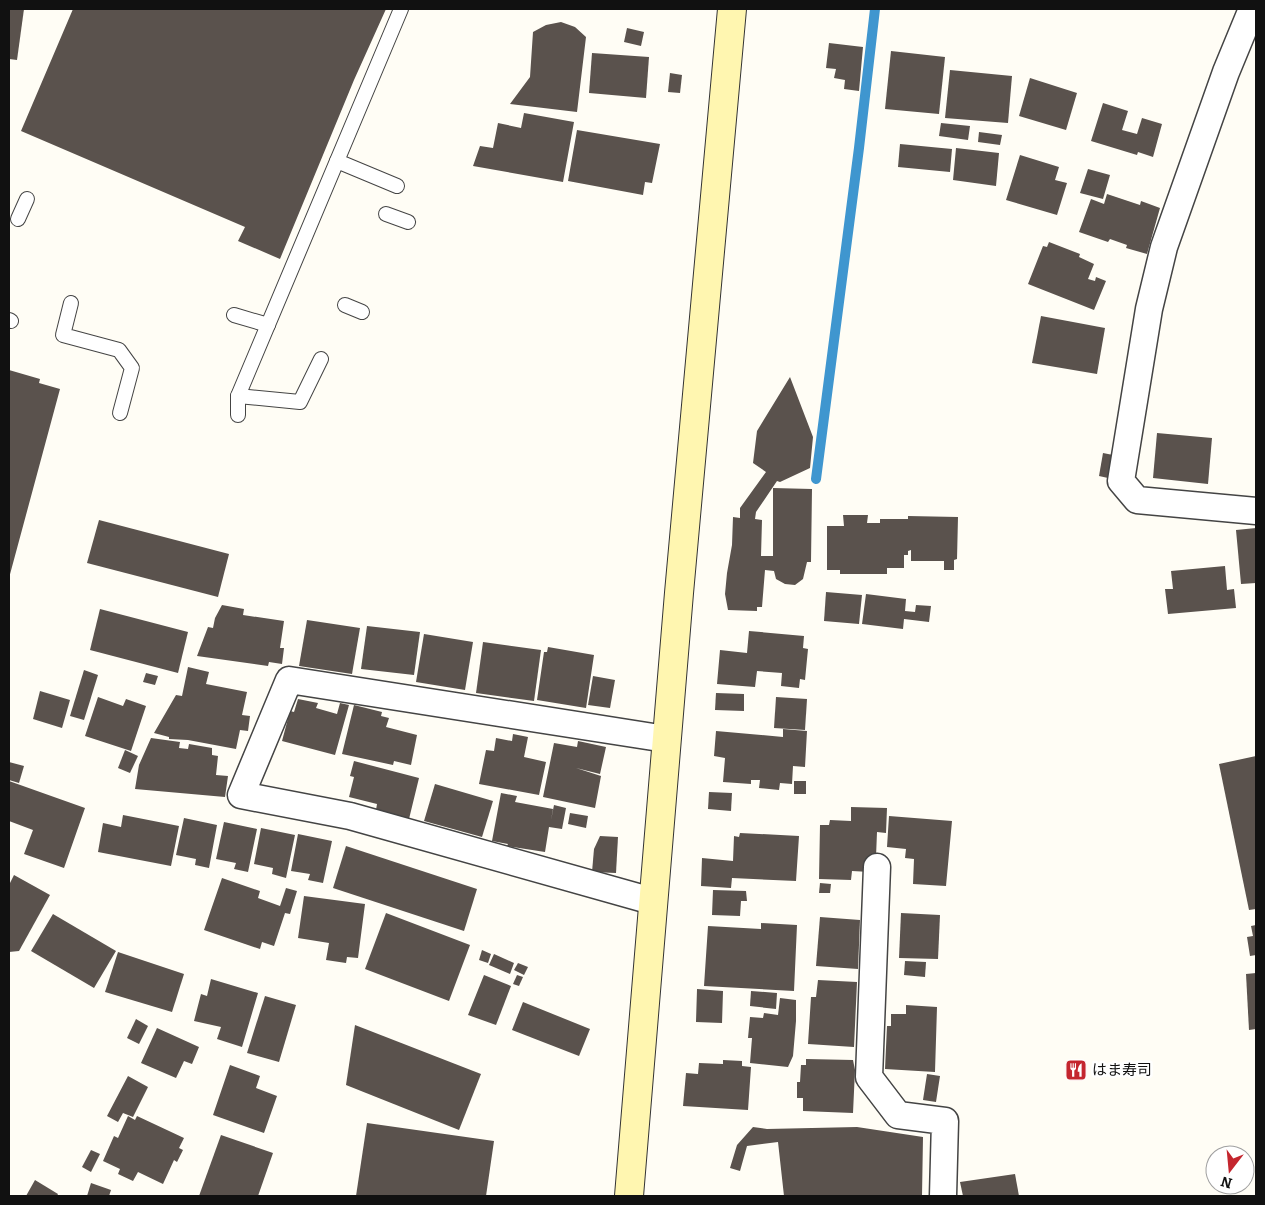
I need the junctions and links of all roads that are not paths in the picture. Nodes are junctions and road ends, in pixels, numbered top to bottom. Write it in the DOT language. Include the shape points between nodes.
graph roads {
  1 [pos="401,9"];
  2 [pos="732,9"];
  3 [pos="1252,9"];
  4 [pos="337,161"];
  5 [pos="397,186"];
  6 [pos="27,199"];
  7 [pos="386,214"];
  8 [pos="18,219"];
  9 [pos="408,222"];
  10 [pos="71,303"];
  11 [pos="346,305"];
  12 [pos="362,312"];
  13 [pos="234,315"];
  14 [pos="268,325"];
  15 [pos="321,359"];
  16 [pos="238,396"];
  17 [pos="120,413"];
  18 [pos="238,415"];
  19 [pos="1256,511"];
  20 [pos="666,739"];
  21 [pos="877,867"];
  22 [pos="652,901"];
  23 [pos="629,1196"];
  24 [pos="943,1196"];
  1 -- 4 [label="lane"];
  2 -- 20 [label="street"];
  3 -- 19 [label="street" via="1226,72 1164,247 1149,309 1121,481 1137,500"];
  4 -- 5 [label="lane"];
  4 -- 14 [label="lane"];
  6 -- 8 [label="lane"];
  7 -- 9 [label="lane"];
  10 -- 17 [label="lane" via="63,335 119,350 132,368"];
  11 -- 12 [label="lane"];
  13 -- 14 [label="lane"];
  14 -- 16 [label="lane"];
  15 -- 16 [label="lane" via="300,402"];
  16 -- 18 [label="lane"];
  20 -- 22 [label="street"];
  20 -- 22 [label="street" via="289,680 240,795 350,816"];
  21 -- 24 [label="street" via="869,1077 898,1115 945,1121"];
  22 -- 23 [label="street"];
}
